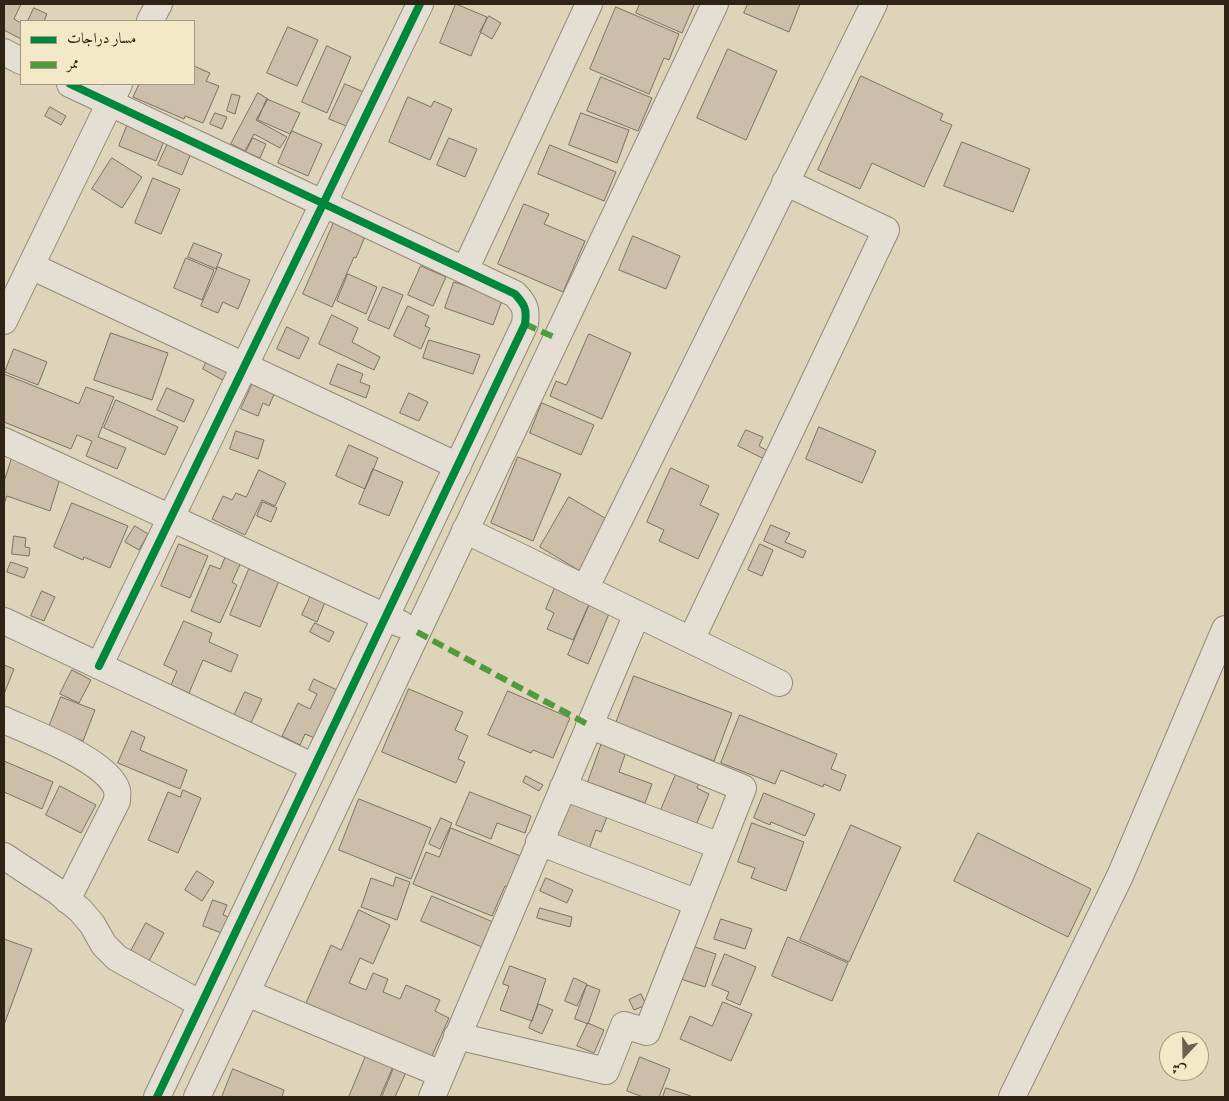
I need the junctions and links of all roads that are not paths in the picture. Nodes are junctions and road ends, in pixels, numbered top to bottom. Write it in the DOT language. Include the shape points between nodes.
graph roads {
  1 [pos="158,4"];
  2 [pos="420,4"];
  3 [pos="590,4"];
  4 [pos="715,4"];
  5 [pos="874,4"];
  6 [pos="150,20"];
  7 [pos="4,52"];
  8 [pos="20,60"];
  9 [pos="75,85"];
  10 [pos="115,93"];
  11 [pos="785,182"];
  12 [pos="324,203"];
  13 [pos="31,266"];
  14 [pos="466,270"];
  15 [pos="4,321"];
  16 [pos="244,366"];
  17 [pos="4,441"];
  18 [pos="458,466"];
  19 [pos="170,518"];
  20 [pos="465,530"];
  21 [pos="585,589"];
  22 [pos="637,614"];
  23 [pos="386,617"];
  24 [pos="4,621"];
  25 [pos="1225,629"];
  26 [pos="417,632"];
  27 [pos="691,640"];
  28 [pos="99,666"];
  29 [pos="779,683"];
  30 [pos="4,720"];
  31 [pos="589,725"];
  32 [pos="314,767"];
  33 [pos="563,787"];
  34 [pos="539,842"];
  35 [pos="720,846"];
  36 [pos="4,856"];
  37 [pos="67,900"];
  38 [pos="698,903"];
  39 [pos="247,993"];
  40 [pos="201,1004"];
  41 [pos="457,1036"];
  42 [pos="436,1086"];
  43 [pos="157,1097"];
  44 [pos="197,1097"];
  45 [pos="1012,1097"];
  1 -- 6 [label="street"];
  2 -- 12 [label="street"];
  3 -- 14 [label="street"];
  4 -- 20 [label="street"];
  5 -- 11 [label="street"];
  7 -- 8 [label="street"];
  9 -- 10 [label="street"];
  10 -- 12 [label="street"];
  10 -- 13 [label="street"];
  11 -- 21 [label="street"];
  11 -- 27 [label="street" via="886,230"];
  12 -- 14 [label="street"];
  12 -- 16 [label="street"];
  13 -- 15 [label="street"];
  13 -- 16 [label="street"];
  14 -- 18 [label="street" via="516,294 526,311 525,324"];
  16 -- 18 [label="street"];
  16 -- 19 [label="street"];
  17 -- 19 [label="street"];
  18 -- 23 [label="street"];
  19 -- 23 [label="street"];
  19 -- 28 [label="street"];
  20 -- 21 [label="street"];
  20 -- 26 [label="street"];
  21 -- 22 [label="street"];
  22 -- 27 [label="street"];
  22 -- 31 [label="street"];
  23 -- 26 [label="street"];
  23 -- 32 [label="street"];
  24 -- 28 [label="street"];
  25 -- 45 [label="street" via="1120,876"];
  26 -- 39 [label="street"];
  27 -- 29 [label="street"];
  28 -- 32 [label="street"];
  30 -- 37 [label="street" via="82,756 110,778 118,791 117,801"];
  31 -- 33 [label="street"];
  31 -- 35 [label="street" via="743,788"];
  32 -- 40 [label="street"];
  33 -- 34 [label="street"];
  33 -- 35 [label="street"];
  34 -- 38 [label="street"];
  34 -- 41 [label="street"];
  35 -- 38 [label="street"];
  36 -- 37 [label="street"];
  37 -- 40 [label="street" via="80,910 117,958"];
  38 -- 41 [label="street" via="648,1032 624,1025 606,1071"];
  39 -- 42 [label="street"];
  39 -- 44 [label="street"];
  40 -- 43 [label="street"];
  41 -- 42 [label="street"];
}
